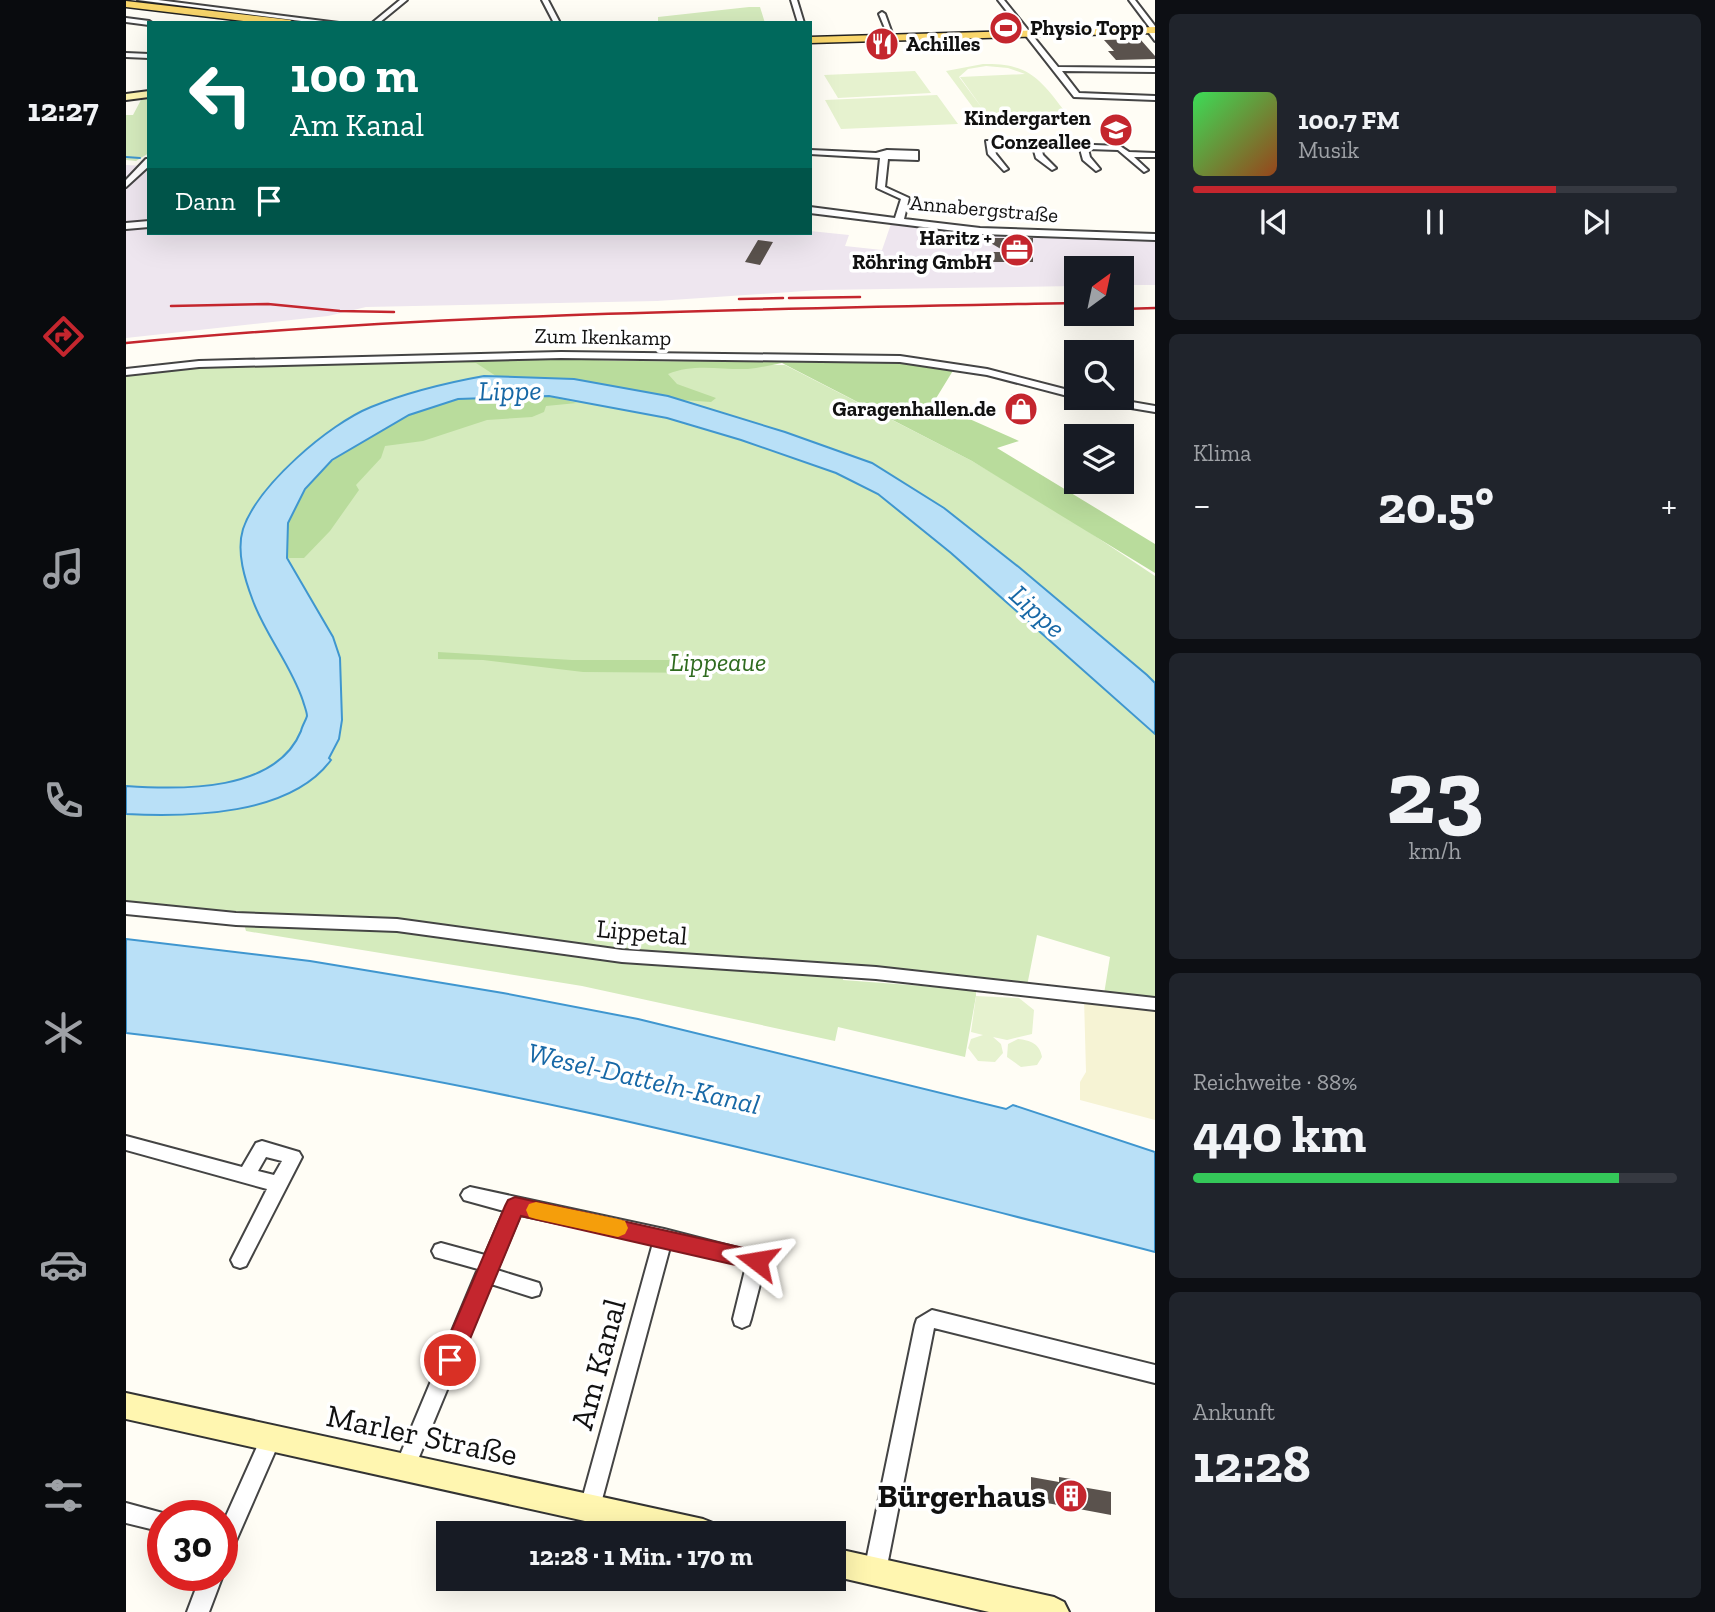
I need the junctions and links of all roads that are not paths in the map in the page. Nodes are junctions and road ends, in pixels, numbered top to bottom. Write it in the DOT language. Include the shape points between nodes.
graph roads {
  1 [pos="141,0"];
  2 [pos="404,0"];
  3 [pos="545,0"];
  4 [pos="794,0"];
  5 [pos="1001,0"];
  6 [pos="1132,0"];
  7 [pos="126,4"];
  8 [pos="882,13"];
  9 [pos="126,20"];
  10 [pos="273,21"];
  11 [pos="319,21"];
  12 [pos="378,21"];
  13 [pos="556,21"];
  14 [pos="800,21"];
  15 [pos="147,23"];
  16 [pos="1154,33"];
  17 [pos="1028,34"];
  18 [pos="892,38"];
  19 [pos="812,40"];
  20 [pos="126,55"];
  21 [pos="147,56"];
  22 [pos="1056,69"];
  23 [pos="1155,70"];
  24 [pos="147,94"];
  25 [pos="126,97"];
  26 [pos="1155,98"];
  27 [pos="1037,145"];
  28 [pos="1083,147"];
  29 [pos="812,152"];
  30 [pos="1127,154"];
  31 [pos="1155,155"];
  32 [pos="147,162"];
  33 [pos="1052,168"];
  34 [pos="1004,169"];
  35 [pos="1096,169"];
  36 [pos="1144,170"];
  37 [pos="126,185"];
  38 [pos="812,210"];
  39 [pos="899,219"];
  40 [pos="147,224"];
  41 [pos="126,226"];
  42 [pos="1155,237"];
  43 [pos="126,372"];
  44 [pos="1064,393"];
  45 [pos="1134,406"];
  46 [pos="1155,409"];
  47 [pos="126,908"];
  48 [pos="1155,1003"];
  49 [pos="126,1143"];
  50 [pos="247,1175"];
  51 [pos="278,1184"];
  52 [pos="470,1195"];
  53 [pos="515,1206"];
  54 [pos="664,1237"];
  55 [pos="441,1251"];
  56 [pos="240,1260"];
  57 [pos="488,1269"];
  58 [pos="532,1289"];
  59 [pos="742,1319"];
  60 [pos="1155,1374"];
  61 [pos="126,1406"];
  62 [pos="271,1438"];
  63 [pos="405,1467"];
  64 [pos="590,1507"];
  65 [pos="238,1510"];
  66 [pos="126,1513"];
  67 [pos="147,1518"];
  68 [pos="651,1521"];
  69 [pos="846,1565"];
  70 [pos="875,1572"];
  71 [pos="206,1591"];
  72 [pos="198,1612"];
  73 [pos="1054,1612"];
  1 -- 11 [label="street"];
  2 -- 12 [label="street"];
  3 -- 13 [label="street"];
  4 -- 14 [label="street"];
  5 -- 17 [label="street"];
  6 -- 16 [label="street"];
  7 -- 10 [label="main road"];
  8 -- 18 [label="street"];
  9 -- 15 [label="street"];
  16 -- 17 [label="main road"];
  17 -- 18 [label="main road"];
  17 -- 22 [label="street"];
  18 -- 19 [label="main road"];
  20 -- 21 [label="street"];
  22 -- 23 [label="street"];
  22 -- 26 [label="street" via="1077,95"];
  24 -- 25 [label="main road"];
  27 -- 28 [label="street"];
  27 -- 33 [label="street" via="1039,156"];
  27 -- 34 [label="street" via="989,143"];
  28 -- 30 [label="street" via="1120,148"];
  28 -- 35 [label="street"];
  29 -- 39 [label="street" via="882,155 881,188 905,198"];
  30 -- 31 [label="street"];
  30 -- 36 [label="street"];
  32 -- 37 [label="street"];
  38 -- 39 [label="street, Annabergstraße"];
  39 -- 42 [label="street, Annabergstraße" via="980,231"];
  40 -- 41 [label="street"];
  43 -- 44 [label="street, Zum Ikenkamp" via="199,364 451,356 900,359 987,372"];
  45 -- 46 [label="street"];
  47 -- 48 [label="street, Lippetal" via="236,919 397,925 622,956 876,973"];
  49 -- 50 [label="street"];
  50 -- 51 [label="street"];
  50 -- 51 [label="street" via="262,1148 293,1157"];
  51 -- 56 [label="street"];
  52 -- 53 [label="street"];
  53 -- 54 [label="street"];
  53 -- 57 [label="street"];
  54 -- 59 [label="street" via="757,1261"];
  54 -- 64 [label="street, Am Kanal"];
  55 -- 57 [label="street"];
  57 -- 58 [label="street"];
  57 -- 63 [label="street"];
  60 -- 70 [label="street" via="932,1318 924,1325"];
  61 -- 62 [label="main road, Marler Straße"];
  62 -- 63 [label="main road, Marler Straße"];
  62 -- 65 [label="street"];
  63 -- 64 [label="main road, Marler Straße"];
  64 -- 68 [label="main road, Marler Straße"];
  66 -- 67 [label="street"];
  69 -- 70 [label="main road"];
  70 -- 73 [label="main road"];
  71 -- 72 [label="street"];
}
